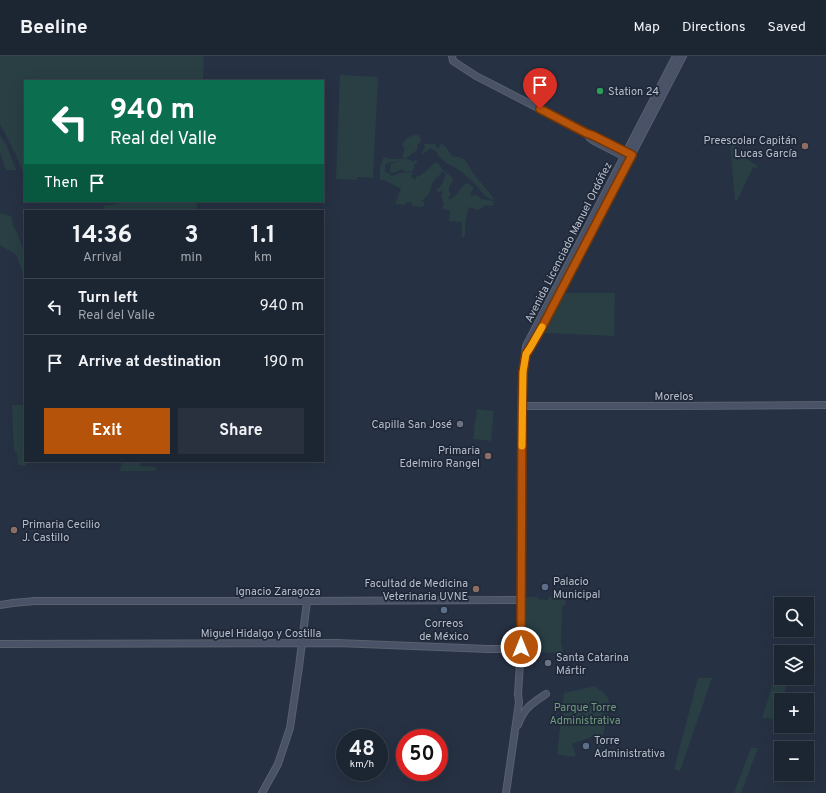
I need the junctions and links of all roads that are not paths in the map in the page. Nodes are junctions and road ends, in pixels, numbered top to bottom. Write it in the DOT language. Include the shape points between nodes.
graph roads {
  1 [pos="452,56"];
  2 [pos="676,56"];
  3 [pos="683,56"];
  4 [pos="652,108"];
  5 [pos="628,155"];
  6 [pos="826,405"];
  7 [pos="522,406"];
  8 [pos="521,600"];
  9 [pos="307,601"];
  10 [pos="0,605"];
  11 [pos="0,644"];
  12 [pos="302,644"];
  13 [pos="521,647"];
  14 [pos="518,694"];
  15 [pos="546,694"];
  16 [pos="513,742"];
  17 [pos="262,793"];
  18 [pos="502,793"];
  19 [pos="506,793"];
  1 -- 5 [label="main road" via="453,61 476,76 586,133 590,138"];
  2 -- 4 [label="main road, Avenida Licenciado Manuel Ordóñez"];
  3 -- 4 [label="main road, Avenida Licenciado Manuel Ordóñez"];
  4 -- 5 [label="main road, Avenida Licenciado Manuel Ordóñez"];
  4 -- 5 [label="main road, Avenida Licenciado Manuel Ordóñez" via="649,112 649,122"];
  5 -- 7 [label="main road, Avenida Licenciado Manuel Ordóñez" via="526,346"];
  6 -- 7 [label="main road, Morelos"];
  7 -- 8 [label="main road, Avenida Licenciado Manuel Ordóñez"];
  8 -- 9 [label="main road, Ignacio Zaragoza"];
  8 -- 13 [label="main road, Avenida Licenciado Manuel Ordóñez"];
  9 -- 10 [label="main road, Ignacio Zaragoza" via="35,601"];
  9 -- 12 [label="main road"];
  11 -- 12 [label="main road, Miguel Hidalgo y Costilla"];
  12 -- 13 [label="main road, Miguel Hidalgo y Costilla" via="488,649"];
  12 -- 17 [label="main road" via="287,737 278,764"];
  13 -- 14 [label="main road, Avenida Licenciado Manuel Ordóñez"];
  14 -- 16 [label="main road, Avenida Licenciado Manuel Ordóñez"];
  14 -- 18 [label="main road, Avenida Licenciado Manuel Ordóñez"];
  15 -- 16 [label="main road" via="524,711"];
  16 -- 19 [label="main road, Avenida Licenciado Manuel Ordóñez"];
}
